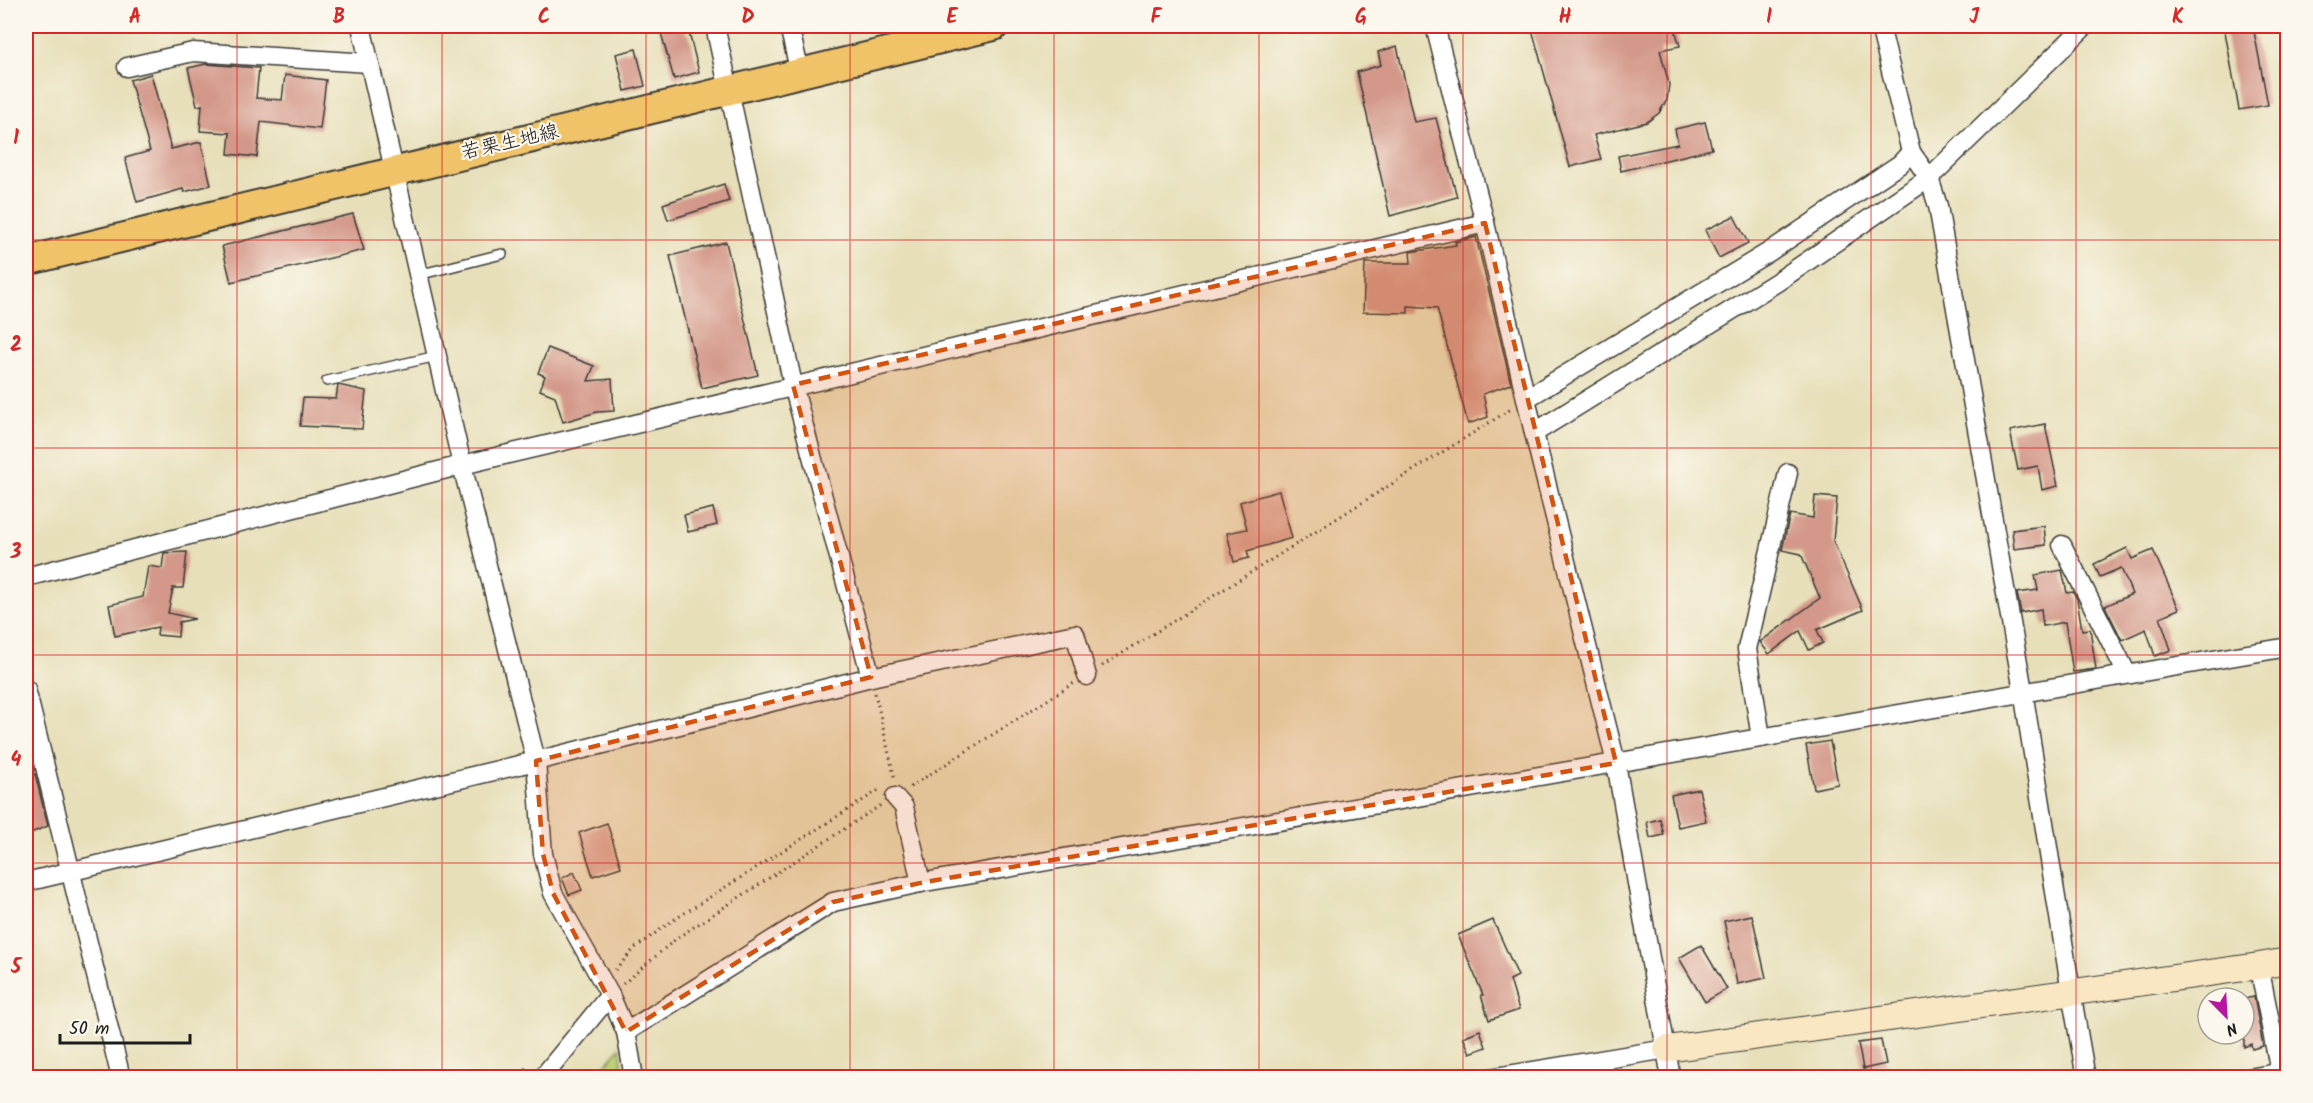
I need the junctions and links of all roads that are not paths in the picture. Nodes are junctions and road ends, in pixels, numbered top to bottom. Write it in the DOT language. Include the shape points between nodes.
graph roads {
  1 [pos="361,26"];
  2 [pos="715,26"];
  3 [pos="789,26"];
  4 [pos="994,26"];
  5 [pos="1435,26"];
  6 [pos="1880,26"];
  7 [pos="2085,26"];
  8 [pos="926,34"];
  9 [pos="369,63"];
  10 [pos="128,67"];
  11 [pos="800,73"];
  12 [pos="728,90"];
  13 [pos="1911,152"];
  14 [pos="394,171"];
  15 [pos="1929,178"];
  16 [pos="1485,223"];
  17 [pos="502,254"];
  18 [pos="26,261"];
  19 [pos="418,275"];
  20 [pos="437,356"];
  21 [pos="327,381"];
  22 [pos="793,385"];
  23 [pos="1527,398"];
  24 [pos="1534,433"];
  25 [pos="462,465"];
  26 [pos="1788,473"];
  27 [pos="2062,545"];
  28 [pos="26,577"];
  29 [pos="2288,647"];
  30 [pos="2127,674"];
  31 [pos="1087,676"];
  32 [pos="871,677"];
  33 [pos="26,689"];
  34 [pos="2024,691"];
  35 [pos="1761,738"];
  36 [pos="536,761"];
  37 [pos="1616,763"];
  38 [pos="892,787"];
  39 [pos="71,871"];
  40 [pos="26,882"];
  41 [pos="921,883"];
  42 [pos="2288,960"];
  43 [pos="2259,966"];
  44 [pos="607,989"];
  45 [pos="2071,992"];
  46 [pos="626,1032"];
  47 [pos="1667,1049"];
  48 [pos="536,1071"];
  49 [pos="2284,1072"];
  50 [pos="121,1077"];
  51 [pos="634,1077"];
  52 [pos="1490,1077"];
  53 [pos="1671,1077"];
  54 [pos="2086,1077"];
  55 [pos="2249,1077"];
  1 -- 9 [label="street"];
  2 -- 12 [label="street"];
  3 -- 11 [label="street"];
  4 -- 8 [label="main road, 若栗生地線"];
  5 -- 16 [label="street"];
  6 -- 13 [label="street"];
  7 -- 15 [label="street"];
  8 -- 11 [label="main road, 若栗生地線"];
  9 -- 10 [label="street" via="193,52"];
  9 -- 14 [label="street"];
  11 -- 12 [label="main road, 若栗生地線"];
  12 -- 14 [label="main road, 若栗生地線"];
  12 -- 22 [label="street"];
  13 -- 15 [label="street"];
  13 -- 23 [label="street" via="1900,164 1769,252"];
  14 -- 18 [label="main road, 若栗生地線"];
  14 -- 19 [label="street"];
  15 -- 24 [label="street" via="1777,282"];
  15 -- 34 [label="street" via="1938,206"];
  16 -- 22 [label="street"];
  16 -- 23 [label="street"];
  17 -- 19 [label="lane"];
  19 -- 20 [label="street"];
  20 -- 21 [label="lane"];
  20 -- 25 [label="street"];
  22 -- 25 [label="street"];
  22 -- 32 [label="street"];
  23 -- 24 [label="street"];
  24 -- 37 [label="street"];
  25 -- 28 [label="street"];
  25 -- 36 [label="street"];
  26 -- 35 [label="street" via="1747,649"];
  27 -- 30 [label="street"];
  29 -- 30 [label="street"];
  30 -- 34 [label="street"];
  31 -- 32 [label="street" via="1075,634"];
  32 -- 36 [label="street"];
  33 -- 39 [label="street"];
  34 -- 35 [label="street"];
  34 -- 45 [label="street"];
  35 -- 37 [label="street"];
  36 -- 39 [label="street"];
  36 -- 44 [label="street" via="543,854 553,893"];
  37 -- 41 [label="street"];
  37 -- 47 [label="street"];
  38 -- 41 [label="street" via="904,807"];
  39 -- 40 [label="street"];
  39 -- 50 [label="street"];
  41 -- 46 [label="street" via="833,902"];
  42 -- 43 [label="street"];
  43 -- 45 [label="street"];
  43 -- 49 [label="street"];
  44 -- 46 [label="street"];
  44 -- 48 [label="street"];
  45 -- 47 [label="street"];
  45 -- 54 [label="street"];
  46 -- 51 [label="street"];
  47 -- 52 [label="street"];
  47 -- 53 [label="street"];
  49 -- 55 [label="street"];
}
